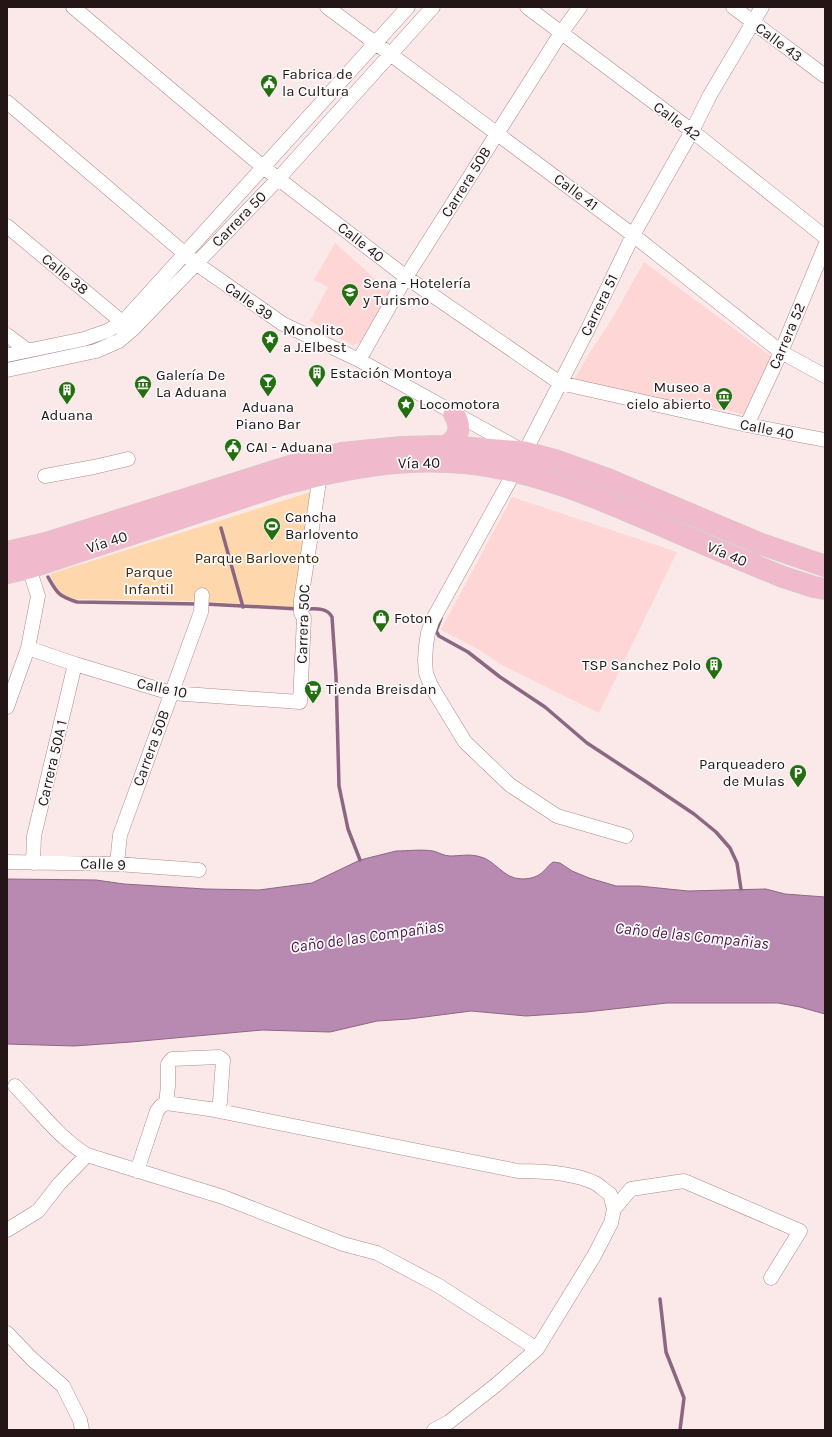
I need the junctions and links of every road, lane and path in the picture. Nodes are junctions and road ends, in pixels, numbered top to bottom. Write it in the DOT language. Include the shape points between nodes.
graph roads {
  1 [pos="73,7"];
  2 [pos="327,7"];
  3 [pos="408,7"];
  4 [pos="433,7"];
  5 [pos="527,7"];
  6 [pos="580,7"];
  7 [pos="733,7"];
  8 [pos="762,7"];
  9 [pos="753,22"];
  10 [pos="561,34"];
  11 [pos="376,44"];
  12 [pos="391,55"];
  13 [pos="825,76"];
  14 [pos="7,102"];
  15 [pos="692,131"];
  16 [pos="497,133"];
  17 [pos="263,167"];
  18 [pos="278,179"];
  19 [pos="7,226"];
  20 [pos="633,235"];
  21 [pos="825,237"];
  22 [pos="825,246"];
  23 [pos="185,254"];
  24 [pos="197,264"];
  25 [pos="406,277"];
  26 [pos="128,326"];
  27 [pos="7,335"];
  28 [pos="27,350"];
  29 [pos="781,352"];
  30 [pos="7,355"];
  31 [pos="359,360"];
  32 [pos="7,370"];
  33 [pos="825,376"];
  34 [pos="560,383"];
  35 [pos="454,414"];
  36 [pos="747,425"];
  37 [pos="825,440"];
  38 [pos="446,446"];
  39 [pos="524,452"];
  40 [pos="128,459"];
  41 [pos="515,471"];
  42 [pos="319,474"];
  43 [pos="44,476"];
  44 [pos="7,552"];
  45 [pos="825,566"];
  46 [pos="29,568"];
  47 [pos="7,573"];
  48 [pos="825,589"];
  49 [pos="201,605"];
  50 [pos="28,648"];
  51 [pos="75,664"];
  52 [pos="10,691"];
  53 [pos="171,693"];
  54 [pos="300,702"];
  55 [pos="7,707"];
  56 [pos="626,836"];
  57 [pos="7,862"];
  58 [pos="34,862"];
  59 [pos="117,864"];
  60 [pos="199,870"];
  61 [pos="15,1086"];
  62 [pos="166,1102"];
  63 [pos="209,1109"];
  64 [pos="87,1155"];
  65 [pos="137,1171"];
  66 [pos="614,1209"];
  67 [pos="7,1230"];
  68 [pos="771,1278"];
  69 [pos="7,1333"];
  70 [pos="537,1349"];
  71 [pos="82,1430"];
  72 [pos="434,1430"];
  1 -- 17 [label="street, Calle 40"];
  2 -- 11 [label="street, Calle 41"];
  3 -- 11 [label="street, Carrera 50"];
  4 -- 12 [label="street, Carrera 50"];
  5 -- 10 [label="street, Calle 42"];
  6 -- 10 [label="street, Carrera 50B"];
  7 -- 9 [label="street, Calle 43"];
  8 -- 9 [label="street, Carrera 51"];
  9 -- 13 [label="street, Calle 43"];
  9 -- 15 [label="street, Carrera 51"];
  10 -- 15 [label="street, Calle 42"];
  10 -- 16 [label="street, Carrera 50B"];
  11 -- 12 [label="street, Calle 41"];
  11 -- 17 [label="street, Carrera 50"];
  12 -- 16 [label="street, Calle 41"];
  12 -- 18 [label="street, Carrera 50"];
  14 -- 23 [label="street, Calle 39"];
  15 -- 20 [label="street, Carrera 51"];
  15 -- 21 [label="street, Calle 42"];
  16 -- 20 [label="street, Calle 41"];
  16 -- 25 [label="street, Carrera 50B"];
  17 -- 18 [label="street, Calle 40"];
  17 -- 23 [label="street, Carrera 50"];
  18 -- 24 [label="street, Carrera 50"];
  18 -- 25 [label="street, Calle 40"];
  19 -- 26 [label="street, Calle 38"];
  20 -- 29 [label="street, Calle 41"];
  20 -- 34 [label="street, Carrera 51"];
  22 -- 29 [label="street, Carrera 52"];
  23 -- 24 [label="street, Calle 39"];
  23 -- 26 [label="street, Carrera 50"];
  24 -- 26 [label="street, Carrera 50"];
  24 -- 31 [label="street, Calle 39" via="283,324"];
  25 -- 31 [label="street, Carrera 50B"];
  25 -- 34 [label="street, Calle 40"];
  26 -- 28 [label="street, Carrera 50" via="84,339"];
  26 -- 32 [label="street, Carrera 50" via="119,341 96,352"];
  27 -- 28 [label="street"];
  28 -- 30 [label="street, Carrera 50"];
  29 -- 33 [label="street, Calle 41"];
  29 -- 36 [label="street, Carrera 52"];
  31 -- 35 [label="street, Calle 39"];
  34 -- 36 [label="street, Calle 40"];
  34 -- 39 [label="street, Carrera 51"];
  35 -- 38 [label="highway" via="459,428 453,442"];
  35 -- 39 [label="street, Calle 39"];
  36 -- 37 [label="street, Calle 40"];
  38 -- 39 [label="highway, Vía 40"];
  38 -- 44 [label="highway, Vía 40" via="342,453 290,466 46,543"];
  39 -- 41 [label="street, Carrera 51"];
  39 -- 45 [label="highway, Vía 40" via="583,470 761,544"];
  40 -- 43 [label="street"];
  41 -- 42 [label="highway, Vía 40" via="463,463 415,462"];
  41 -- 48 [label="highway, Vía 40" via="575,489 776,574"];
  41 -- 56 [label="street, Carrera 51" via="432,621 428,633 426,673 431,686 465,742 510,785 557,816"];
  42 -- 46 [label="highway, Vía 40"];
  42 -- 54 [label="street, Carrera 50C" via="320,482 301,607 304,618"];
  46 -- 47 [label="highway, Vía 40"];
  46 -- 50 [label="street" via="38,596"];
  49 -- 53 [label="street, Carrera 50B"];
  50 -- 51 [label="street, Calle 10"];
  50 -- 52 [label="street"];
  51 -- 53 [label="street, Calle 10"];
  51 -- 58 [label="street, Carrera 50A 1" via="34,836"];
  52 -- 55 [label="street"];
  53 -- 54 [label="street, Calle 10"];
  53 -- 59 [label="street, Carrera 50B" via="120,835"];
  57 -- 58 [label="street, Calle 9"];
  58 -- 59 [label="street, Calle 9"];
  59 -- 60 [label="street, Calle 9"];
  61 -- 64 [label="street" via="54,1128"];
  62 -- 63 [label="street"];
  62 -- 63 [label="street" via="168,1064 172,1059 219,1057 223,1060 220,1102 218,1109"];
  62 -- 65 [label="street" via="157,1111"];
  63 -- 66 [label="street" via="518,1171 540,1171 583,1179 595,1183 610,1194"];
  64 -- 65 [label="street"];
  64 -- 67 [label="street" via="38,1211"];
  65 -- 70 [label="street" via="223,1197 343,1244 377,1253 439,1286"];
  66 -- 68 [label="street" via="631,1189 684,1181 800,1231"];
  66 -- 70 [label="street" via="611,1223 594,1256"];
  69 -- 71 [label="street" via="62,1386 80,1420"];
  70 -- 72 [label="street" via="449,1422"];
}
